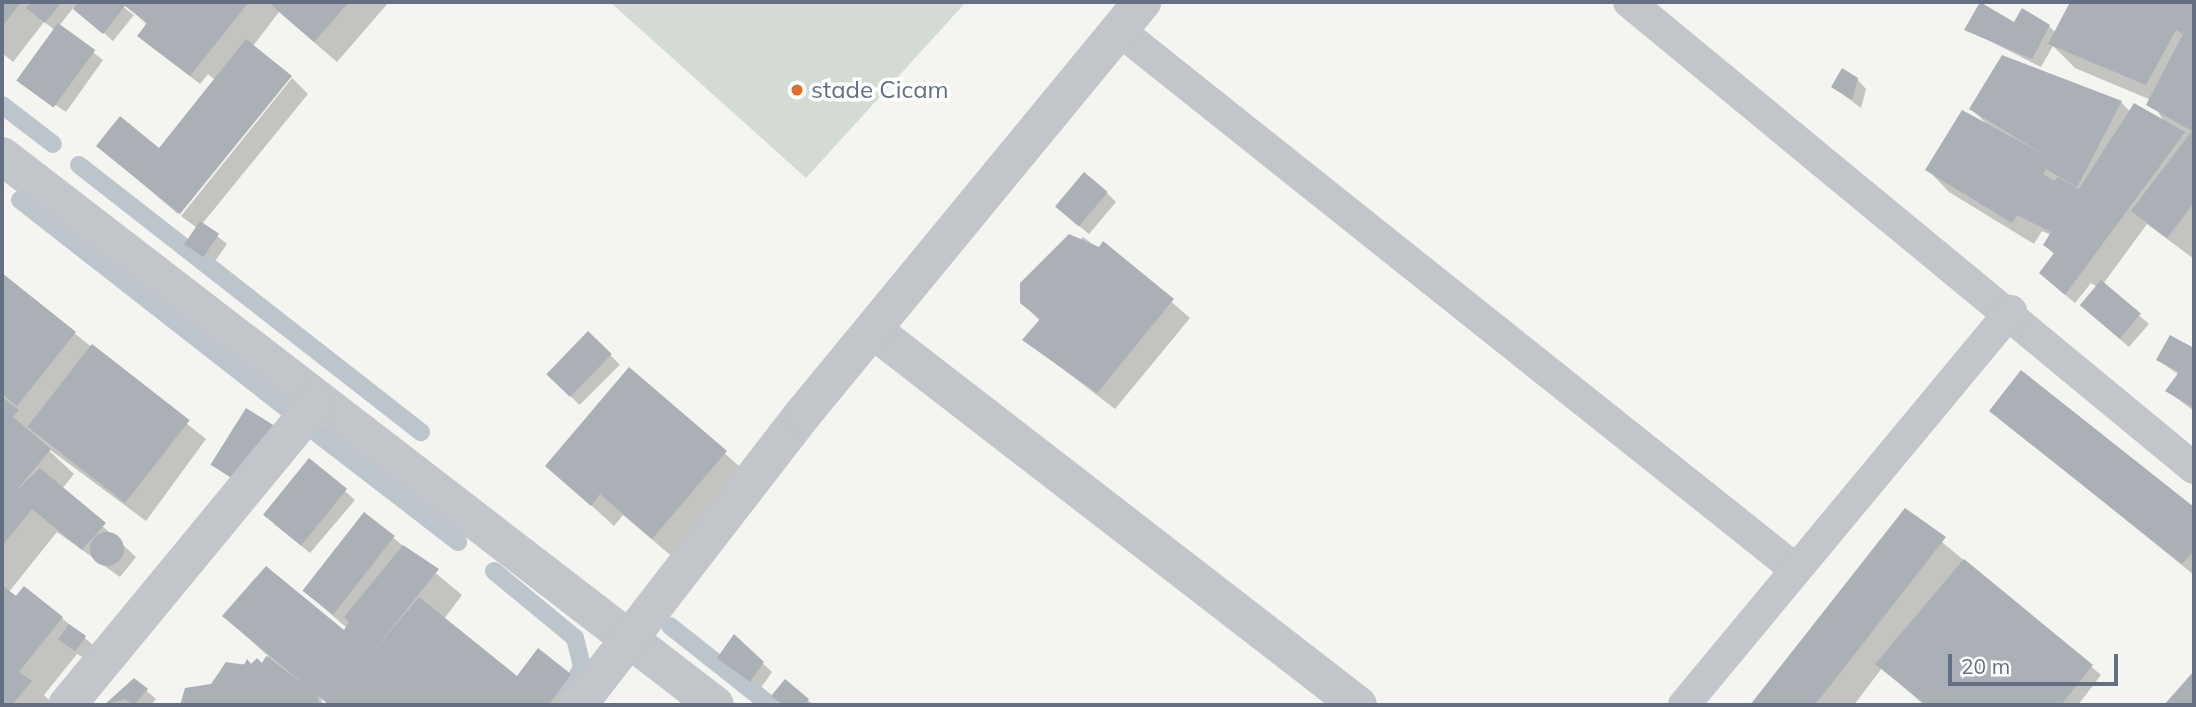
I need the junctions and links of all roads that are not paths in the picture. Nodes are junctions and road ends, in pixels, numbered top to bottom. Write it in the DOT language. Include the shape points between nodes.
graph roads {
  1 [pos="1629,2"];
  2 [pos="1131,16"];
  3 [pos="2,156"];
  4 [pos="2011,311"];
  5 [pos="873,330"];
  6 [pos="317,402"];
  7 [pos="2194,468"];
  8 [pos="1794,568"];
  9 [pos="631,639"];
  10 [pos="67,705"];
  11 [pos="578,705"];
  12 [pos="715,705"];
  13 [pos="1358,705"];
  14 [pos="1685,705"];
  1 -- 4 [label="lane" via="1978,291"];
  2 -- 5 [label="street"];
  2 -- 8 [label="lane"];
  3 -- 6 [label="street"];
  4 -- 7 [label="lane"];
  4 -- 8 [label="lane"];
  5 -- 9 [label="street"];
  5 -- 13 [label="street"];
  6 -- 9 [label="street"];
  6 -- 10 [label="street"];
  8 -- 14 [label="lane"];
  9 -- 11 [label="street"];
  9 -- 12 [label="street"];
}
